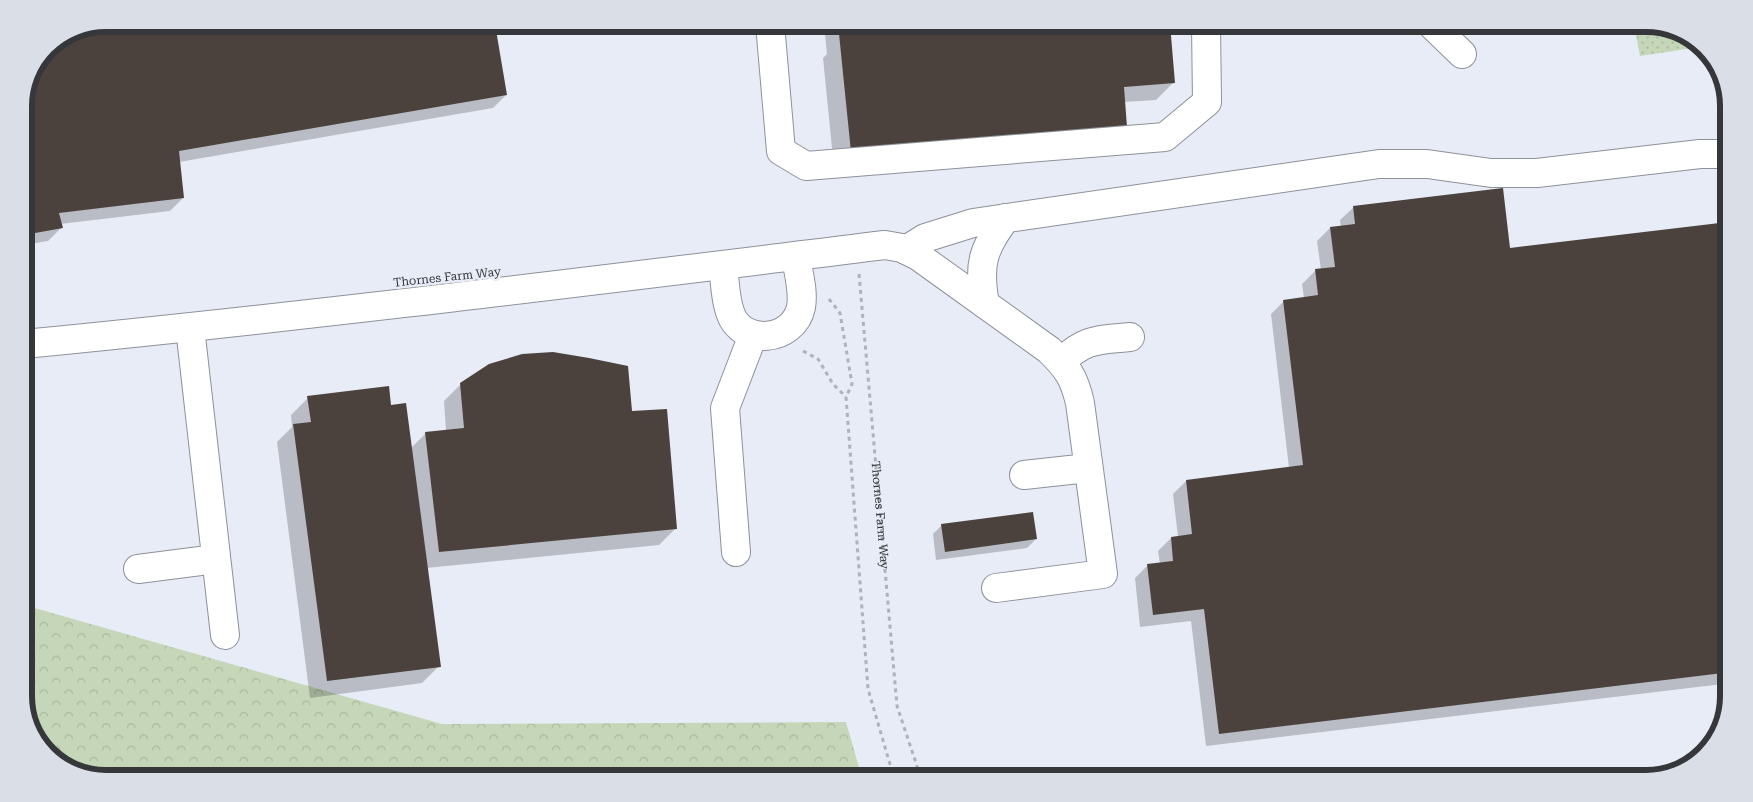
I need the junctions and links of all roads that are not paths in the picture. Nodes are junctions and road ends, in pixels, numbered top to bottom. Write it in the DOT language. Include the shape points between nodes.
graph roads {
  1 [pos="771,32"];
  2 [pos="1206,32"];
  3 [pos="1439,32"];
  4 [pos="1462,54"];
  5 [pos="1720,154"];
  6 [pos="1006,218"];
  7 [pos="906,250"];
  8 [pos="723,266"];
  9 [pos="798,268"];
  10 [pos="985,304"];
  11 [pos="190,328"];
  12 [pos="761,336"];
  13 [pos="1130,337"];
  14 [pos="33,343"];
  15 [pos="1061,362"];
  16 [pos="1088,468"];
  17 [pos="1024,475"];
  18 [pos="736,552"];
  19 [pos="216,559"];
  20 [pos="138,569"];
  21 [pos="996,588"];
  22 [pos="225,635"];
  1 -- 2 [label="street" via="781,151 806,166 1165,137 1208,102"];
  3 -- 4 [label="street"];
  5 -- 6 [label="street" via="1537,173 1491,173 1427,164 1379,164"];
  6 -- 7 [label="street" via="947,230"];
  6 -- 10 [label="street" via="992,237 984,258 981,282"];
  7 -- 9 [label="street, Thornes Farm Way" via="885,245 857,248"];
  7 -- 10 [label="street"];
  8 -- 9 [label="street, Thornes Farm Way"];
  8 -- 11 [label="street, Thornes Farm Way"];
  8 -- 12 [label="street" via="730,312 745,331"];
  9 -- 12 [label="street" via="802,306 798,317 781,333"];
  10 -- 15 [label="street"];
  11 -- 14 [label="street, Thornes Farm Way"];
  11 -- 19 [label="street"];
  12 -- 18 [label="street" via="725,408"];
  13 -- 15 [label="street" via="1092,341 1073,350"];
  15 -- 16 [label="street" via="1075,383"];
  16 -- 17 [label="street"];
  16 -- 21 [label="street" via="1103,574"];
  19 -- 20 [label="street"];
  19 -- 22 [label="street"];
}
